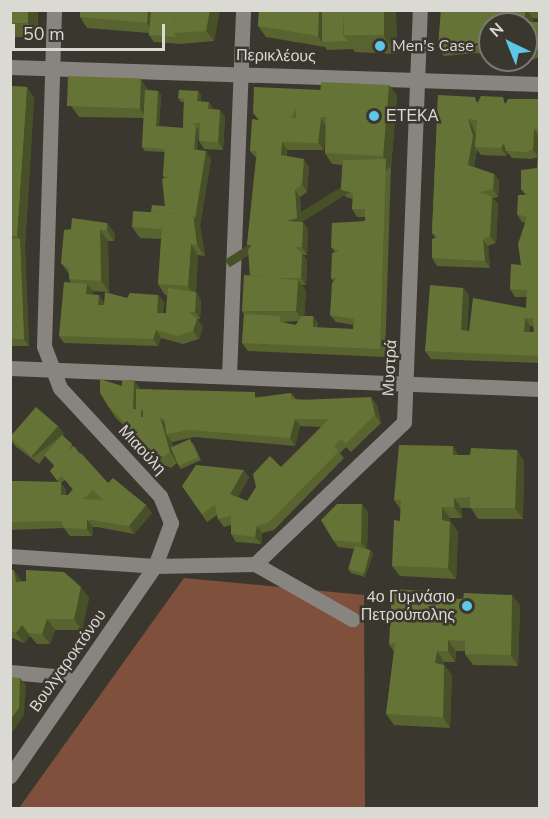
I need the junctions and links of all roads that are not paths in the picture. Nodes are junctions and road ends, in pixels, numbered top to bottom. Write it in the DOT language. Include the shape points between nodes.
graph roads {
  1 [pos="54,10"];
  2 [pos="243,10"];
  3 [pos="420,10"];
  4 [pos="10,67"];
  5 [pos="56,68"];
  6 [pos="242,73"];
  7 [pos="418,79"];
  8 [pos="540,84"];
  9 [pos="10,368"];
  10 [pos="50,369"];
  11 [pos="229,376"];
  12 [pos="409,383"];
  13 [pos="540,389"];
  14 [pos="10,556"];
  15 [pos="255,564"];
  16 [pos="155,566"];
  17 [pos="352,619"];
  18 [pos="10,672"];
  19 [pos="77,678"];
  20 [pos="10,776"];
  1 -- 5 [label="street"];
  2 -- 6 [label="street"];
  3 -- 7 [label="street, Μυστρά"];
  4 -- 5 [label="street, Περικλέους"];
  5 -- 6 [label="street, Περικλέους"];
  5 -- 10 [label="street" via="44,346"];
  6 -- 7 [label="street, Περικλέους"];
  6 -- 11 [label="street"];
  7 -- 8 [label="street, Περικλέους"];
  7 -- 12 [label="street, Μυστρά"];
  9 -- 10 [label="street"];
  10 -- 11 [label="street"];
  10 -- 16 [label="street, Μιαούλη" via="60,388 165,505 170,533"];
  11 -- 12 [label="street"];
  12 -- 13 [label="street"];
  12 -- 15 [label="street, Μυστρά" via="404,422"];
  14 -- 16 [label="street"];
  15 -- 16 [label="street"];
  15 -- 17 [label="street"];
  16 -- 19 [label="street, Βουλγαροκτόνου"];
  18 -- 19 [label="street"];
  19 -- 20 [label="street, Βουλγαροκτόνου"];
}
